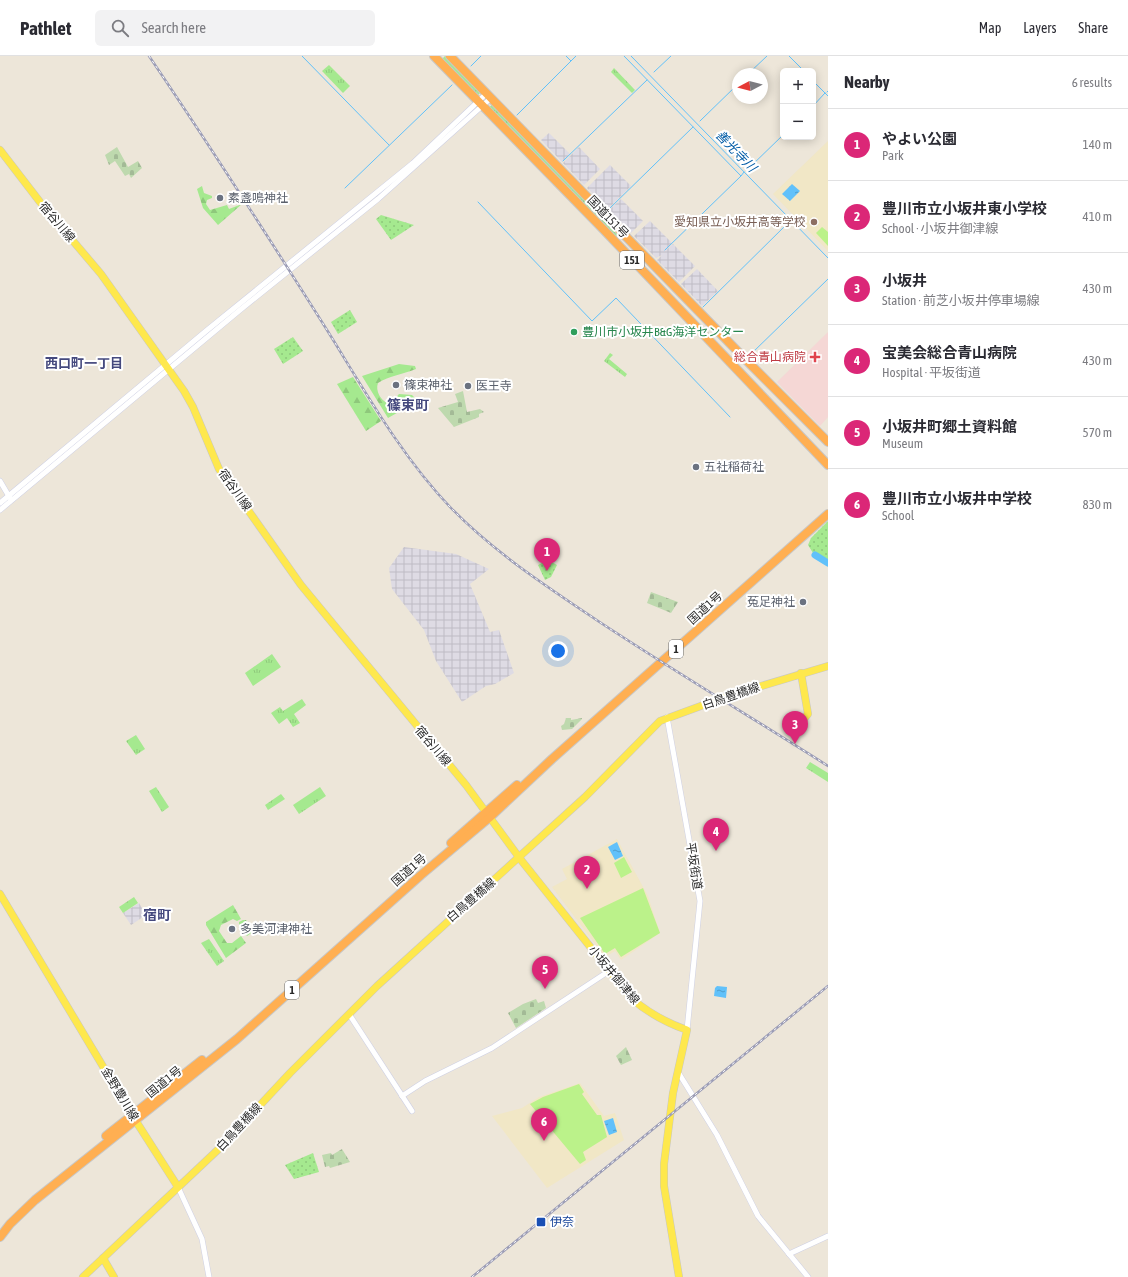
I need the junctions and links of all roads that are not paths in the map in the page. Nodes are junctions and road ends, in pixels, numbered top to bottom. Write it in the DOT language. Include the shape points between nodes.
graph roads {
  1 [pos="434,56"];
  2 [pos="450,56"];
  3 [pos="489,95"];
  4 [pos="480,103"];
  5 [pos="0,150"];
  6 [pos="167,368"];
  7 [pos="828,442"];
  8 [pos="828,465"];
  9 [pos="0,482"];
  10 [pos="9,496"];
  11 [pos="12,501"];
  12 [pos="0,503"];
  13 [pos="828,507"];
  14 [pos="0,510"];
  15 [pos="828,514"];
  16 [pos="828,666"];
  17 [pos="801,673"];
  18 [pos="667,717"];
  19 [pos="797,727"];
  20 [pos="488,815"];
  21 [pos="519,857"];
  22 [pos="0,894"];
  23 [pos="609,971"];
  24 [pos="349,1014"];
  25 [pos="687,1030"];
  26 [pos="678,1072"];
  27 [pos="402,1096"];
  28 [pos="412,1111"];
  29 [pos="134,1118"];
  30 [pos="178,1187"];
  31 [pos="0,1229"];
  32 [pos="828,1236"];
  33 [pos="0,1238"];
  34 [pos="788,1254"];
  35 [pos="103,1258"];
  36 [pos="83,1277"];
  37 [pos="114,1277"];
  38 [pos="209,1277"];
  39 [pos="679,1277"];
  40 [pos="808,1277"];
  1 -- 4 [label="highway, 国道151号 / 151"];
  2 -- 3 [label="highway, 国道151号 / 151"];
  3 -- 4 [label="street"];
  3 -- 7 [label="highway, 国道151号 / 151"];
  4 -- 6 [label="street" via="378,199"];
  4 -- 8 [label="highway, 国道151号 / 151"];
  5 -- 6 [label="main road, 宿谷川線" via="101,274"];
  6 -- 10 [label="street"];
  6 -- 11 [label="street"];
  6 -- 20 [label="main road, 宿谷川線" via="191,404 219,469 301,585"];
  9 -- 10 [label="street"];
  10 -- 11 [label="street"];
  10 -- 12 [label="street"];
  11 -- 14 [label="street"];
  13 -- 20 [label="highway, 国道1号 / 1"];
  15 -- 20 [label="highway, 国道1号 / 1"];
  16 -- 17 [label="main road, 白鳥豊橋線"];
  17 -- 18 [label="main road, 白鳥豊橋線"];
  17 -- 19 [label="main road" via="808,714"];
  18 -- 21 [label="main road, 白鳥豊橋線" via="655,725 585,797"];
  18 -- 25 [label="street, 平坂街道" via="700,901"];
  20 -- 21 [label="main road, 小坂井御津線"];
  20 -- 29 [label="highway, 国道1号 / 1" via="237,1039"];
  21 -- 23 [label="main road, 小坂井御津線"];
  21 -- 24 [label="main road, 白鳥豊橋線"];
  22 -- 29 [label="main road, 金野豊川線"];
  23 -- 25 [label="main road, 小坂井御津線" via="641,1007"];
  23 -- 27 [label="street" via="492,1048 425,1081"];
  24 -- 27 [label="street"];
  24 -- 30 [label="main road, 白鳥豊橋線" via="224,1144"];
  25 -- 26 [label="main road"];
  26 -- 34 [label="street" via="717,1136 758,1216"];
  26 -- 39 [label="main road" via="672,1102 664,1186"];
  27 -- 28 [label="street"];
  29 -- 30 [label="main road, 金野豊川線"];
  29 -- 31 [label="highway, 国道1号 / 1" via="24,1203"];
  29 -- 33 [label="highway, 国道1号 / 1" via="35,1200 10,1224"];
  30 -- 35 [label="main road"];
  30 -- 38 [label="street" via="202,1240"];
  32 -- 34 [label="street"];
  34 -- 40 [label="street"];
  35 -- 36 [label="main road"];
  35 -- 37 [label="main road"];
}
